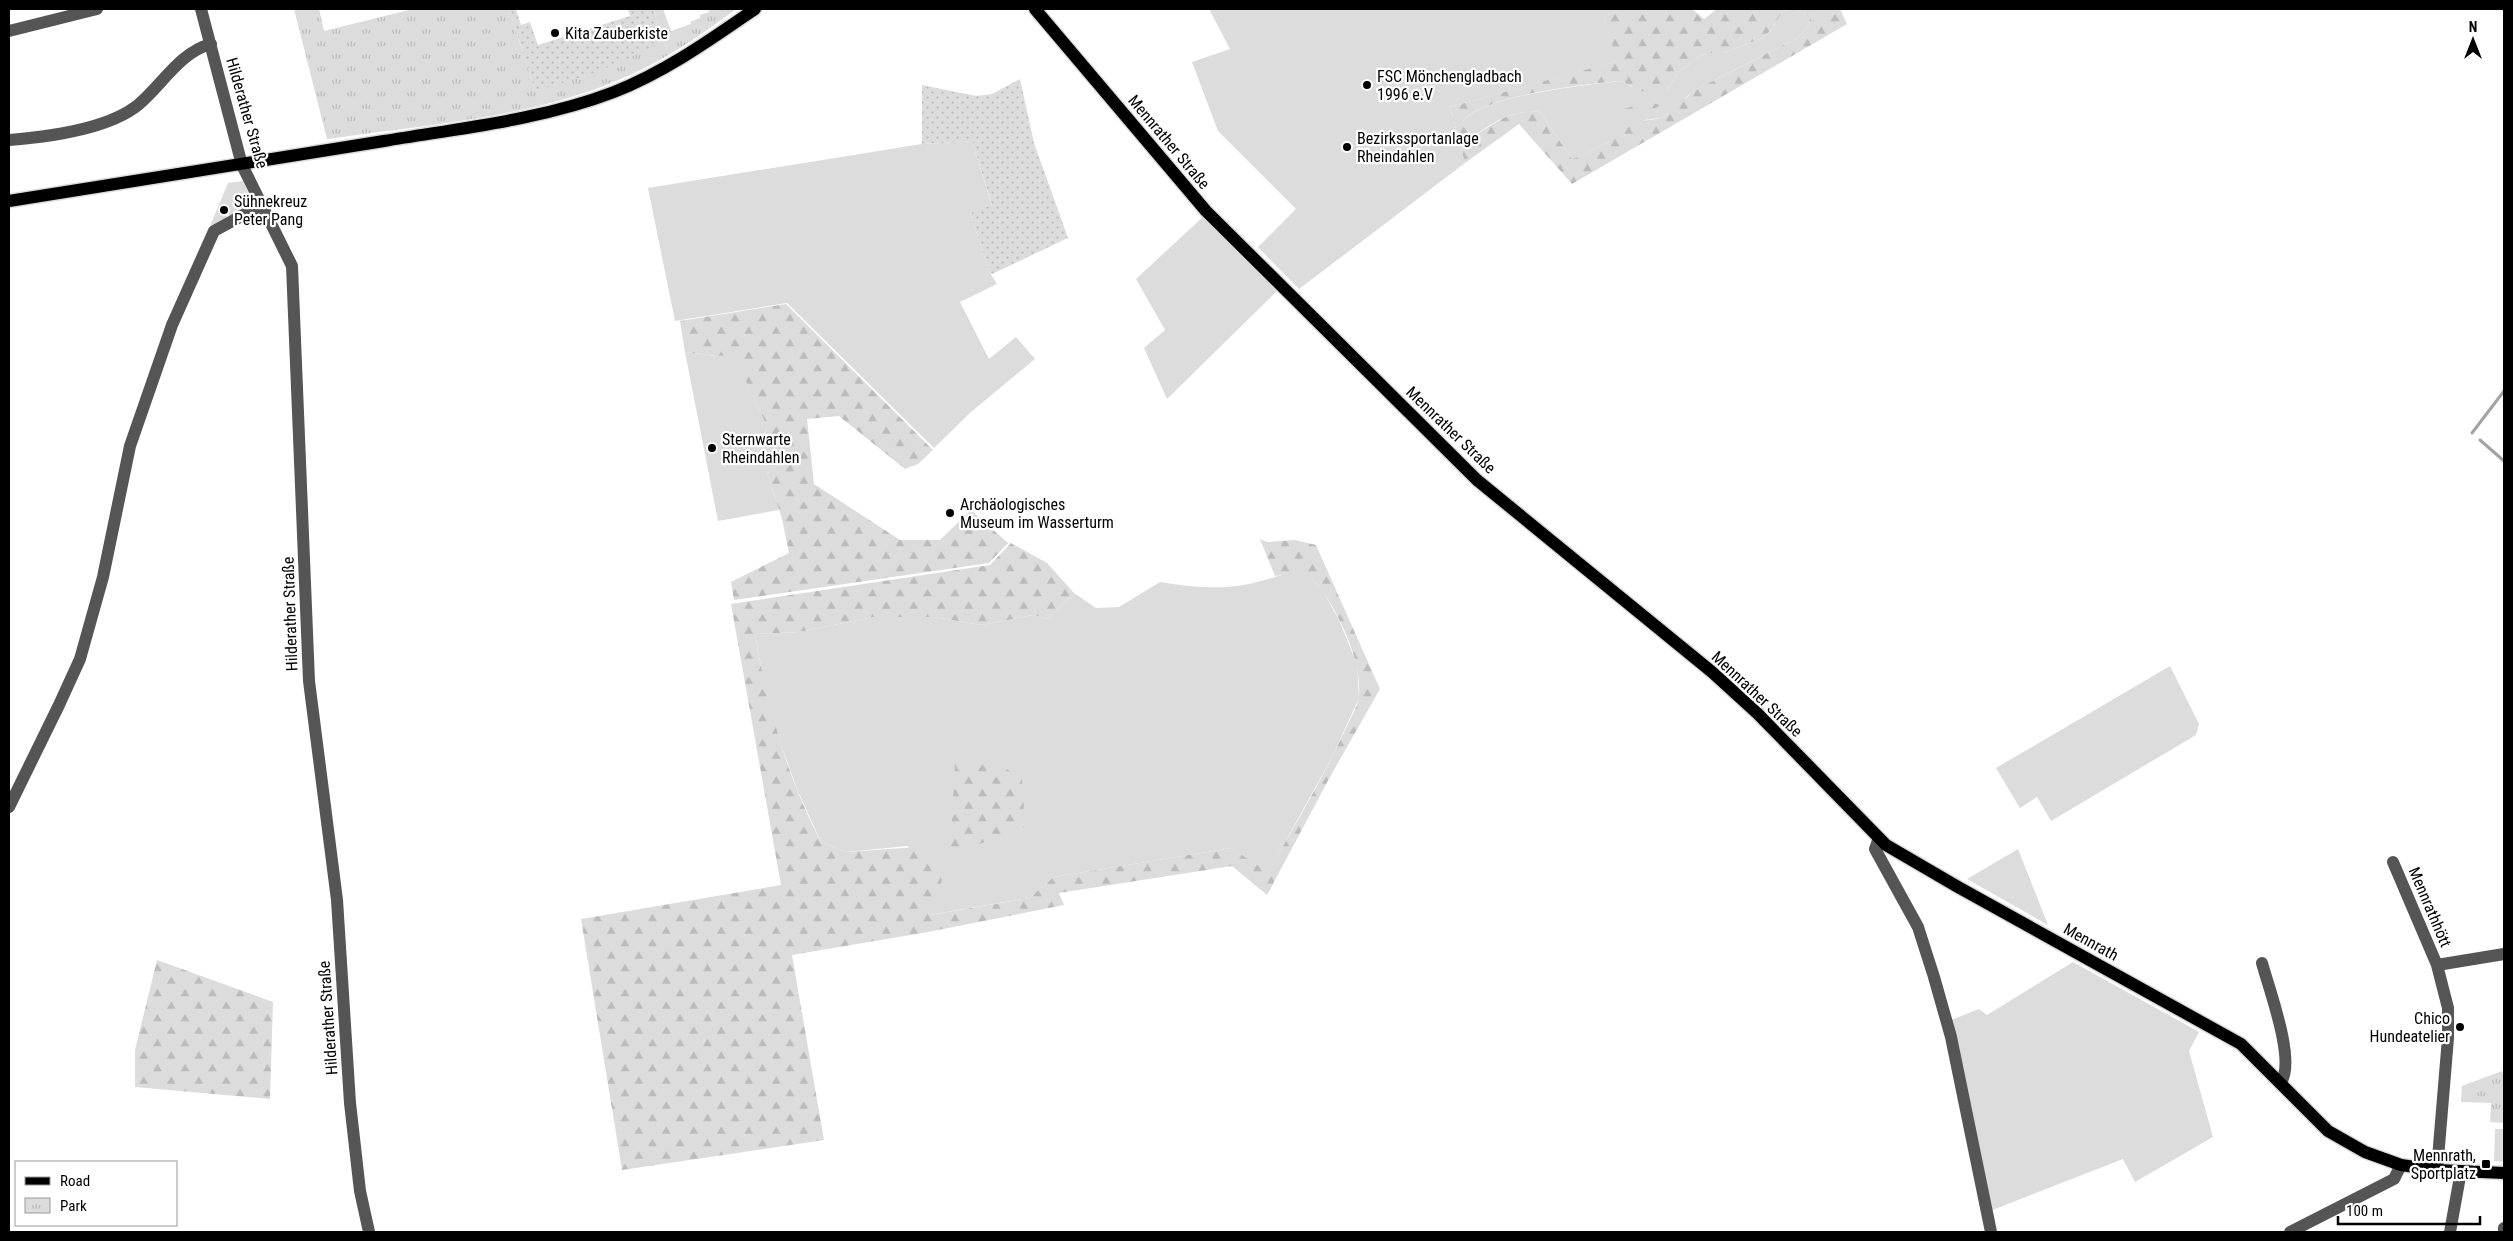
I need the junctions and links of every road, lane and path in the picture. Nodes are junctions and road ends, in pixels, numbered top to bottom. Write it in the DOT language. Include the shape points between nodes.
graph roads {
  1 [pos="97,9"];
  2 [pos="201,9"];
  3 [pos="755,9"];
  4 [pos="1035,9"];
  5 [pos="9,31"];
  6 [pos="211,44"];
  7 [pos="9,140"];
  8 [pos="242,165"];
  9 [pos="9,201"];
  10 [pos="260,206"];
  11 [pos="9,807"];
  12 [pos="1879,838"];
  13 [pos="2392,862"];
  14 [pos="2504,954"];
  15 [pos="2262,963"];
  16 [pos="2437,965"];
  17 [pos="2280,1082"];
  18 [pos="2401,1165"];
  19 [pos="2437,1170"];
  20 [pos="2462,1171"];
  21 [pos="2504,1174"];
  22 [pos="2504,1228"];
  23 [pos="368,1232"];
  24 [pos="1991,1232"];
  25 [pos="2291,1232"];
  26 [pos="2450,1232"];
  27 [pos="2504,1232"];
  1 -- 5 [label="street"];
  2 -- 6 [label="street, Hilderather Straße"];
  3 -- 8 [label="main road" via="689,54 651,75 586,102 535,116"];
  4 -- 12 [label="main road, Mennrather Straße" via="1206,211 1477,480 1718,678 1757,713"];
  6 -- 7 [label="street" via="196,48 137,105 118,117 93,127"];
  6 -- 8 [label="street, Hilderather Straße"];
  8 -- 9 [label="main road"];
  8 -- 10 [label="street, Hilderather Straße"];
  10 -- 11 [label="street" via="214,231 172,325 130,446 103,577 80,658"];
  10 -- 23 [label="street, Hilderather Straße" via="292,266 294,282 309,681 337,900 350,1103"];
  12 -- 17 [label="main road, Mennrath" via="1930,872 2241,1044"];
  12 -- 24 [label="street" via="1875,849 1918,927 1939,994"];
  13 -- 16 [label="street, Mennrathhött"];
  14 -- 16 [label="street, Mennrathhött"];
  15 -- 17 [label="street" via="2285,1049 2285,1076"];
  16 -- 19 [label="street, Mennrathhött" via="2448,1008 2448,1038"];
  17 -- 18 [label="main road, Mennrath" via="2328,1130 2365,1152"];
  18 -- 19 [label="main road, Mennrath"];
  18 -- 25 [label="street" via="2394,1179"];
  19 -- 20 [label="main road, Mennrath"];
  20 -- 21 [label="main road, Mennrath"];
  20 -- 26 [label="street"];
  22 -- 27 [label="street"];
}
